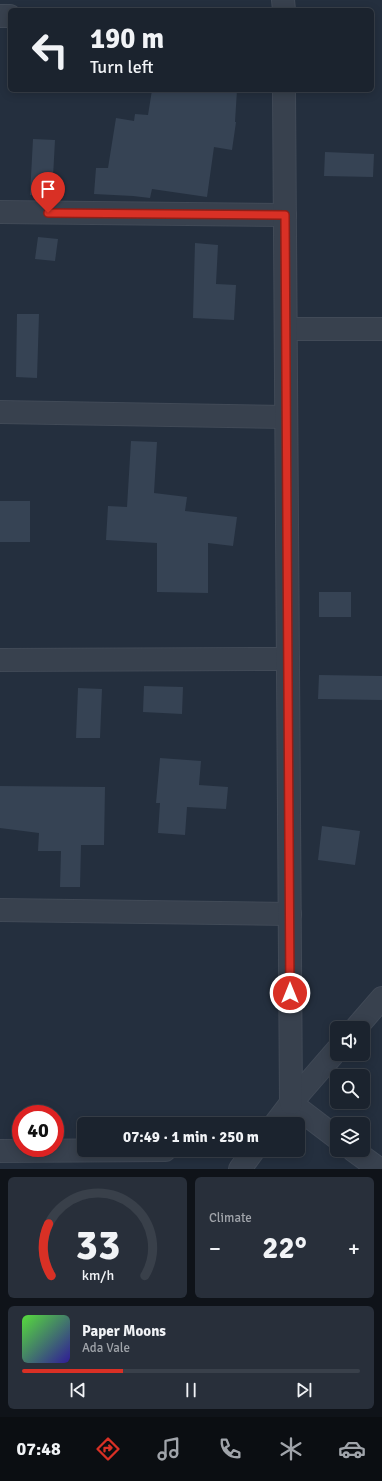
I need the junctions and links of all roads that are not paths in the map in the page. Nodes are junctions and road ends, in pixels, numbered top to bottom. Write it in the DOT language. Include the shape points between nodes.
graph roads {
  1 [pos="284,92"];
  2 [pos="0,212"];
  3 [pos="285,215"];
  4 [pos="286,329"];
  5 [pos="382,329"];
  6 [pos="0,412"];
  7 [pos="286,416"];
  8 [pos="288,659"];
  9 [pos="0,660"];
  10 [pos="0,910"];
  11 [pos="290,914"];
  12 [pos="382,998"];
  13 [pos="362,1021"];
  14 [pos="330,1058"];
  15 [pos="291,1103"];
  16 [pos="280,1117"];
  17 [pos="330,1133"];
  18 [pos="0,1151"];
  19 [pos="77,1151"];
  20 [pos="249,1157"];
  21 [pos="363,1157"];
  22 [pos="240,1169"];
  23 [pos="379,1169"];
  1 -- 3 [label="street"];
  2 -- 3 [label="street"];
  3 -- 4 [label="street"];
  4 -- 5 [label="street"];
  4 -- 7 [label="street"];
  6 -- 7 [label="street"];
  7 -- 8 [label="street"];
  8 -- 9 [label="street"];
  8 -- 11 [label="street"];
  10 -- 11 [label="street"];
  11 -- 15 [label="street"];
  12 -- 13 [label="street"];
  14 -- 15 [label="street"];
  15 -- 16 [label="street"];
  15 -- 17 [label="street"];
  18 -- 19 [label="street"];
  20 -- 22 [label="street"];
  21 -- 23 [label="street"];
}
